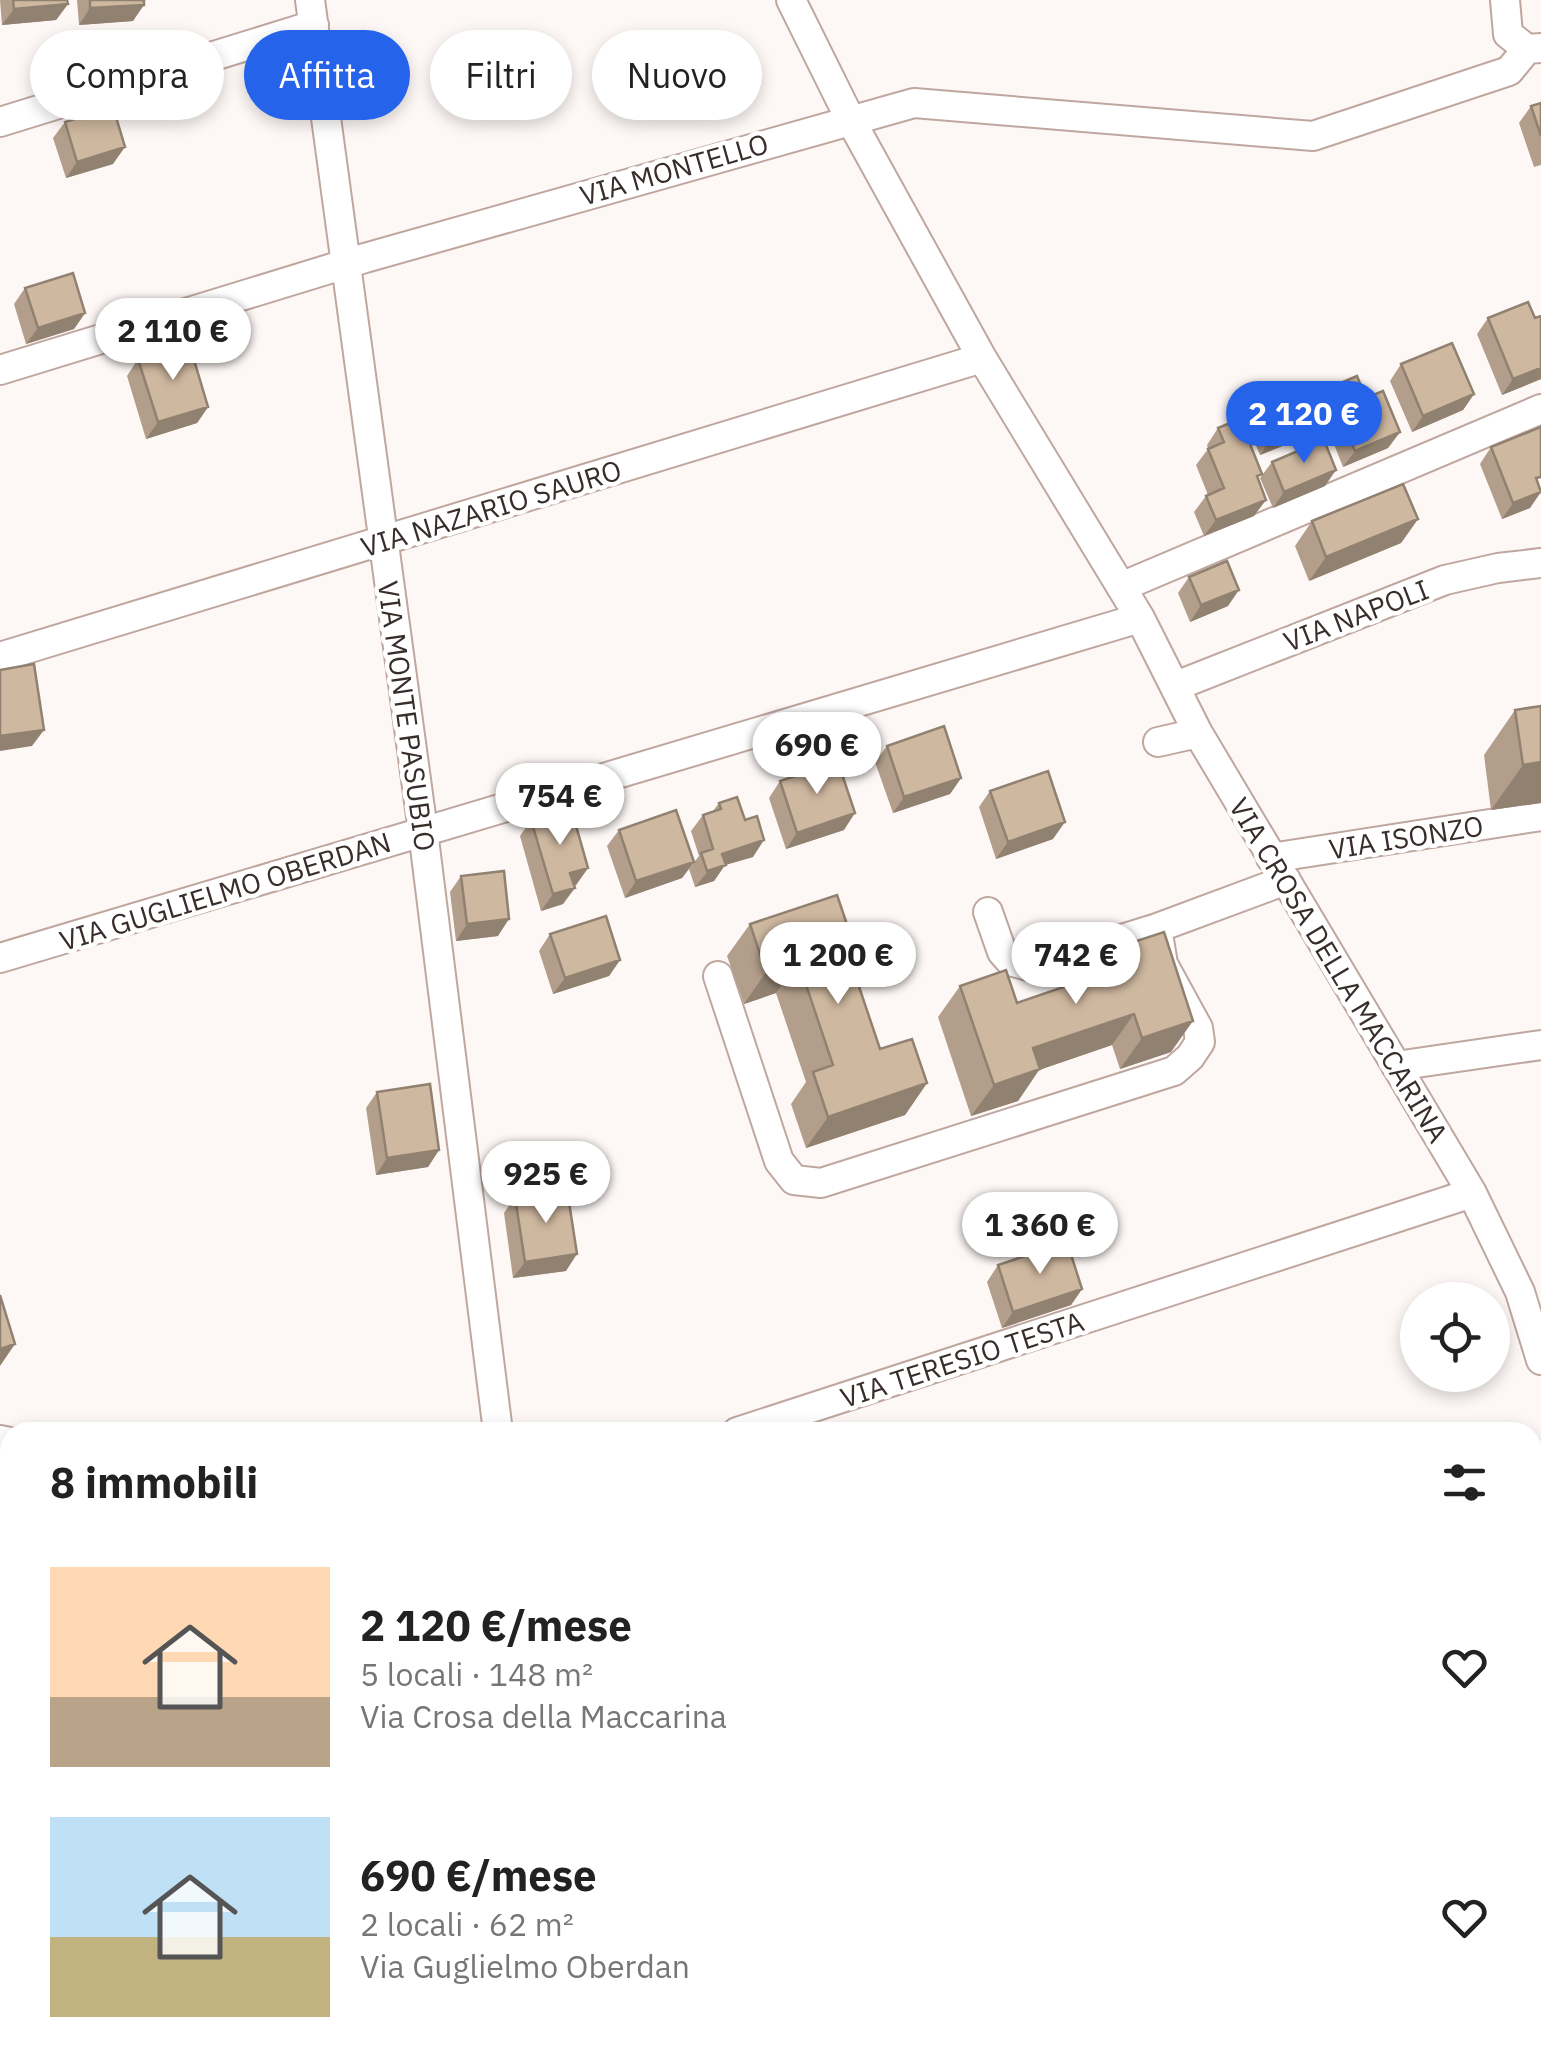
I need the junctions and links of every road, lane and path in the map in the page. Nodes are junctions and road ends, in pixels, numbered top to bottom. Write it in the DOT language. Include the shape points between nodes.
graph roads {
  1 [pos="791,0"];
  2 [pos="1505,0"];
  3 [pos="312,13"];
  4 [pos="1534,48"];
  5 [pos="850,119"];
  6 [pos="0,122"];
  7 [pos="346,264"];
  8 [pos="982,358"];
  9 [pos="0,370"];
  10 [pos="1541,409"];
  11 [pos="382,542"];
  12 [pos="1541,563"];
  13 [pos="1121,588"];
  14 [pos="1140,618"];
  15 [pos="0,657"];
  16 [pos="1176,686"];
  17 [pos="1198,733"];
  18 [pos="1158,742"];
  19 [pos="1541,816"];
  20 [pos="423,831"];
  21 [pos="1278,869"];
  22 [pos="988,912"];
  23 [pos="1157,928"];
  24 [pos="0,958"];
  25 [pos="718,976"];
  26 [pos="1541,1046"];
  27 [pos="1396,1066"];
  28 [pos="1472,1193"];
  29 [pos="1541,1360"];
  30 [pos="497,1422"];
  31 [pos="768,1422"];
  1 -- 5 [label="street, VIA CROSA DELLA MACCARINA"];
  2 -- 4 [label="street, VIA MONTELLO" via="1508,34"];
  3 -- 6 [label="street"];
  3 -- 7 [label="street, VIA MONTE PASUBIO"];
  4 -- 5 [label="street, VIA MONTELLO" via="1509,71 1313,136 914,103"];
  5 -- 7 [label="street, VIA MONTELLO"];
  5 -- 8 [label="street, VIA CROSA DELLA MACCARINA"];
  7 -- 9 [label="street, VIA MONTELLO"];
  7 -- 11 [label="street, VIA MONTE PASUBIO"];
  8 -- 11 [label="street, VIA NAZARIO SAURO"];
  8 -- 13 [label="street, VIA CROSA DELLA MACCARINA"];
  10 -- 13 [label="street"];
  11 -- 15 [label="street, VIA NAZARIO SAURO"];
  11 -- 20 [label="street, VIA MONTE PASUBIO"];
  12 -- 16 [label="street, VIA NAPOLI" via="1445,580"];
  13 -- 14 [label="street, VIA CROSA DELLA MACCARINA"];
  14 -- 16 [label="street, VIA CROSA DELLA MACCARINA"];
  14 -- 20 [label="street, VIA GUGLIELMO OBERDAN"];
  16 -- 17 [label="street, VIA CROSA DELLA MACCARINA"];
  17 -- 18 [label="street"];
  17 -- 21 [label="street, VIA CROSA DELLA MACCARINA"];
  19 -- 21 [label="street, VIA ISONZO"];
  20 -- 24 [label="street, VIA GUGLIELMO OBERDAN"];
  20 -- 30 [label="street, VIA MONTE PASUBIO"];
  21 -- 23 [label="street, VIA ISONZO"];
  21 -- 27 [label="street, VIA CROSA DELLA MACCARINA"];
  22 -- 23 [label="street, VIA ISONZO" via="1002,952 1032,968"];
  23 -- 25 [label="street" via="1164,964 1200,1042 1174,1071 821,1183 794,1180 779,1161"];
  26 -- 27 [label="street"];
  27 -- 28 [label="street, VIA CROSA DELLA MACCARINA"];
  28 -- 29 [label="street, VIA CROSA DELLA MACCARINA" via="1520,1292"];
  28 -- 31 [label="street, VIA TERESIO TESTA"];
}
